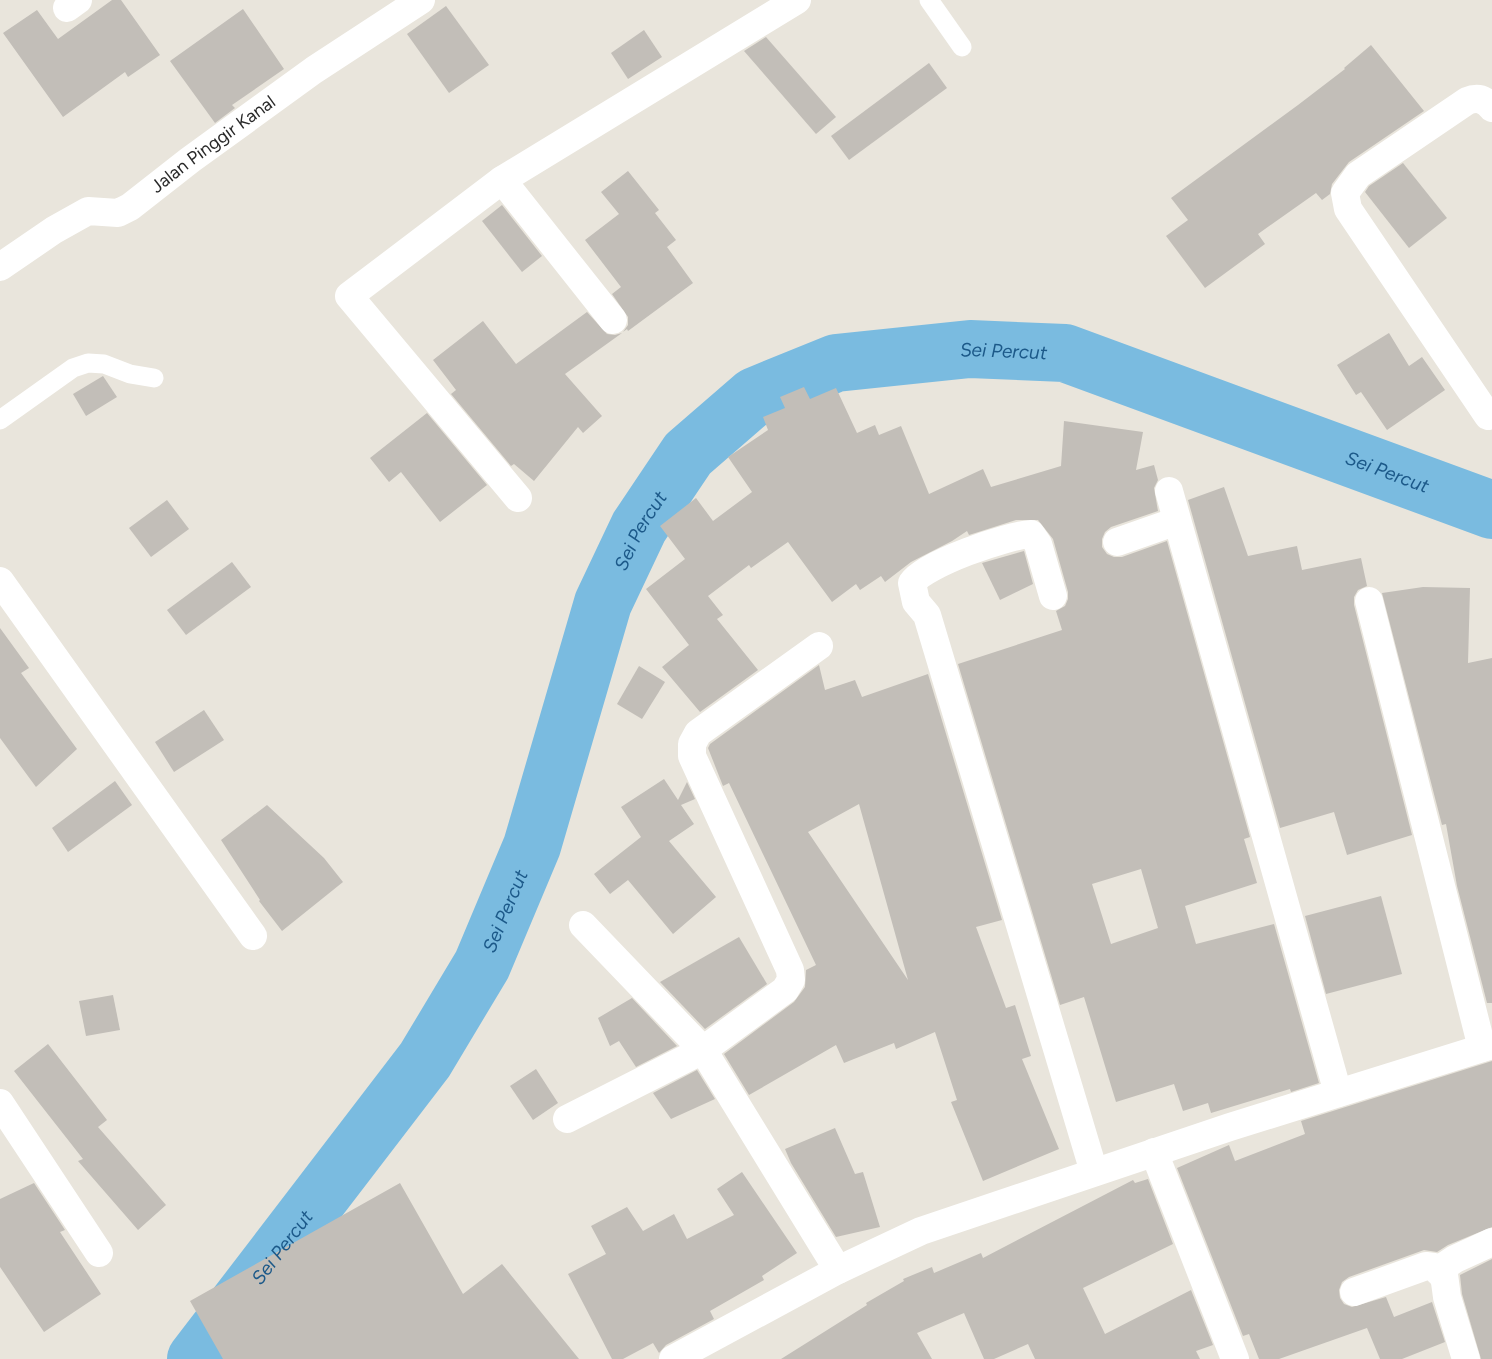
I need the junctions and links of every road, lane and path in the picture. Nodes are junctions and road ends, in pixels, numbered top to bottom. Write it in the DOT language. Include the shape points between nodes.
graph roads {
  1 [pos="421,0"];
  2 [pos="797,0"];
  3 [pos="929,0"];
  4 [pos="962,47"];
  5 [pos="1492,108"];
  6 [pos="502,180"];
  7 [pos="0,267"];
  8 [pos="613,320"];
  9 [pos="154,378"];
  10 [pos="1488,416"];
  11 [pos="0,420"];
  12 [pos="1168,491"];
  13 [pos="518,498"];
  14 [pos="1177,522"];
  15 [pos="1117,542"];
  16 [pos="0,581"];
  17 [pos="1053,596"];
  18 [pos="1369,601"];
  19 [pos="819,646"];
  20 [pos="583,925"];
  21 [pos="253,936"];
  22 [pos="1487,1047"];
  23 [pos="703,1050"];
  24 [pos="1338,1092"];
  25 [pos="0,1103"];
  26 [pos="567,1119"];
  27 [pos="1154,1152"];
  28 [pos="1094,1172"];
  29 [pos="1492,1242"];
  30 [pos="99,1253"];
  31 [pos="838,1270"];
  32 [pos="1444,1277"];
  33 [pos="1354,1292"];
  34 [pos="681,1357"];
  35 [pos="1235,1359"];
  36 [pos="1466,1359"];
  1 -- 7 [label="street, Jalan Pinggir Kanal" via="314,70 130,207 118,213 88,211"];
  2 -- 6 [label="street"];
  3 -- 4 [label="lane"];
  5 -- 10 [label="street" via="1482,100 1474,98 1467,101 1358,174 1345,193 1348,209"];
  6 -- 8 [label="street"];
  6 -- 13 [label="street" via="349,296"];
  9 -- 11 [label="lane" via="130,374 104,364 88,363 73,368"];
  12 -- 14 [label="street"];
  14 -- 15 [label="street"];
  14 -- 24 [label="street"];
  16 -- 21 [label="street"];
  17 -- 28 [label="street" via="1038,544 1031,534 971,551 930,568 916,576 912,583 916,602 927,615"];
  18 -- 22 [label="street"];
  19 -- 23 [label="street" via="698,733 692,744 692,756 790,970 791,980 785,990"];
  20 -- 23 [label="street"];
  22 -- 24 [label="street"];
  23 -- 26 [label="street"];
  23 -- 31 [label="street"];
  24 -- 27 [label="street"];
  25 -- 30 [label="street"];
  27 -- 28 [label="street"];
  27 -- 35 [label="street"];
  28 -- 31 [label="street" via="921,1231"];
  29 -- 32 [label="street" via="1443,1267"];
  31 -- 34 [label="street"];
  32 -- 33 [label="street" via="1426,1266"];
  32 -- 36 [label="street"];
}
